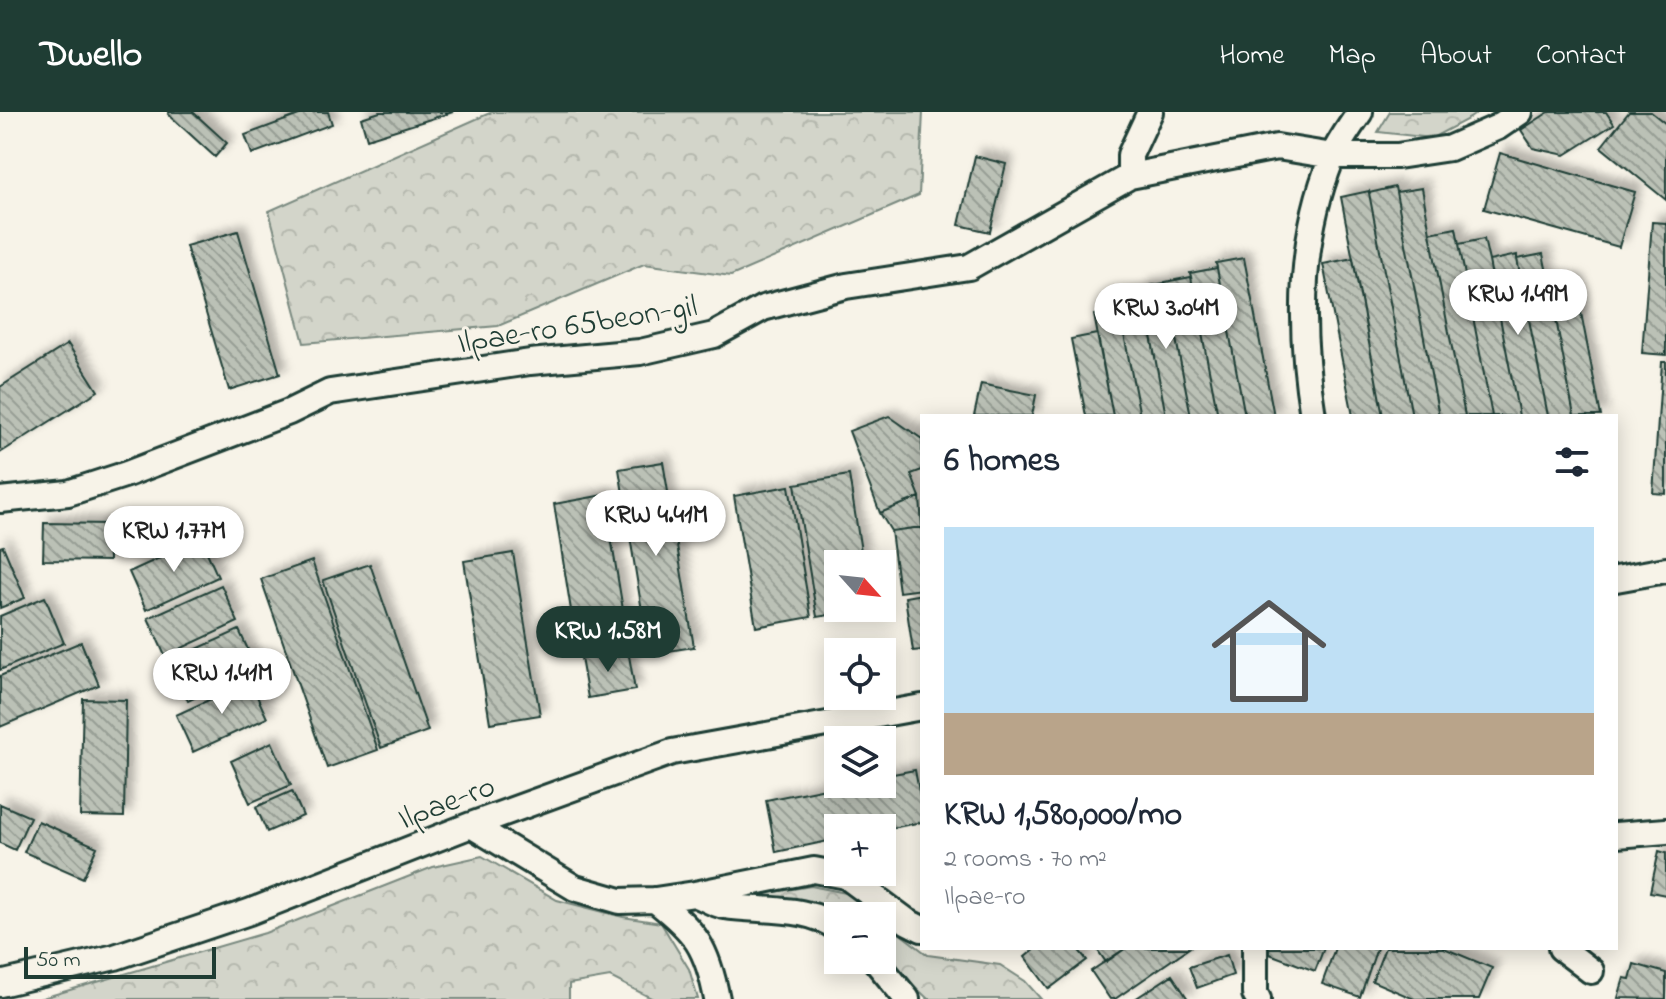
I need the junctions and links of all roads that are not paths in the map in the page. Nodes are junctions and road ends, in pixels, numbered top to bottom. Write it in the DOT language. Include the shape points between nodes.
graph roads {
  1 [pos="1150,112"];
  2 [pos="1360,112"];
  3 [pos="1520,112"];
  4 [pos="1333,156"];
  5 [pos="1130,176"];
  6 [pos="1313,414"];
  7 [pos="0,500"];
  8 [pos="1666,570"];
  9 [pos="1618,579"];
  10 [pos="920,707"];
  11 [pos="471,825"];
  12 [pos="1666,831"];
  13 [pos="1618,835"];
  14 [pos="695,894"];
  15 [pos="655,900"];
  16 [pos="824,920"];
  17 [pos="920,928"];
  18 [pos="1255,950"];
  19 [pos="1564,950"];
  20 [pos="1591,971"];
  21 [pos="886,974"];
  22 [pos="0,984"];
  23 [pos="717,999"];
  24 [pos="907,999"];
  25 [pos="1258,999"];
  1 -- 5 [label="street" via="1130,155"];
  2 -- 4 [label="street"];
  3 -- 4 [label="street, Ilpae-ro 65beon-gil" via="1450,148 1397,156"];
  4 -- 5 [label="street, Ilpae-ro 65beon-gil" via="1277,147"];
  4 -- 6 [label="street" via="1318,196 1304,290"];
  5 -- 7 [label="street, Ilpae-ro 65beon-gil" via="969,267 846,286 763,308 714,335 640,352 530,362 330,392 127,474 68,493"];
  8 -- 9 [label="street"];
  10 -- 11 [label="street, Ilpae-ro" via="672,752"];
  11 -- 15 [label="street" via="575,888 620,901"];
  11 -- 22 [label="street, Ilpae-ro" via="249,912 115,957"];
  12 -- 13 [label="street"];
  14 -- 15 [label="street"];
  14 -- 16 [label="street" via="722,906"];
  14 -- 17 [label="street" via="814,870 846,876"];
  15 -- 23 [label="street" via="687,925 711,964"];
  18 -- 25 [label="street"];
  19 -- 20 [label="street"];
  21 -- 24 [label="street"];
}
